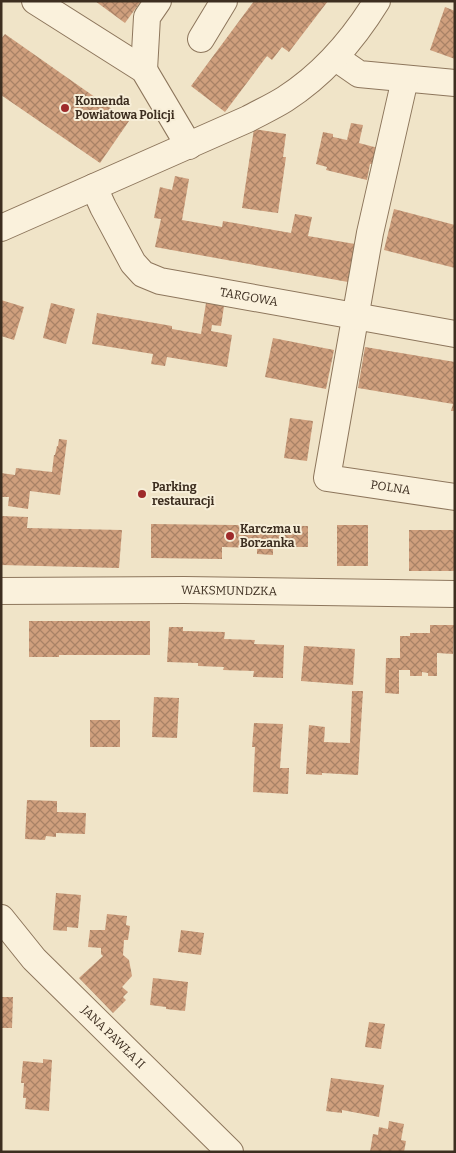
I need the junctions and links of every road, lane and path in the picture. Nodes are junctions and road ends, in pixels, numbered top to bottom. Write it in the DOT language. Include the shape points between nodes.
graph roads {
  1 [pos="158,1"];
  2 [pos="224,1"];
  3 [pos="377,1"];
  4 [pos="46,4"];
  5 [pos="201,39"];
  6 [pos="336,58"];
  7 [pos="144,70"];
  8 [pos="405,79"];
  9 [pos="455,83"];
  10 [pos="189,146"];
  11 [pos="94,187"];
  12 [pos="1,228"];
  13 [pos="356,316"];
  14 [pos="455,334"];
  15 [pos="455,497"];
  16 [pos="1,591"];
  17 [pos="455,594"];
  18 [pos="1,918"];
  19 [pos="230,1152"];
  1 -- 7 [label="street" via="147,17"];
  2 -- 5 [label="street"];
  3 -- 6 [label="street"];
  4 -- 7 [label="street"];
  6 -- 8 [label="street" via="358,74"];
  6 -- 10 [label="street" via="285,99"];
  7 -- 10 [label="street"];
  8 -- 9 [label="street"];
  8 -- 13 [label="street" via="370,234"];
  10 -- 11 [label="street"];
  11 -- 12 [label="street"];
  11 -- 13 [label="street, TARGOWA" via="133,263 144,274 160,281"];
  13 -- 14 [label="street, TARGOWA"];
  13 -- 15 [label="street, POLNA" via="327,478"];
  16 -- 17 [label="street, WAKSMUNDZKA"];
  18 -- 19 [label="street, JANA PAWŁA II" via="34,959"];
}
